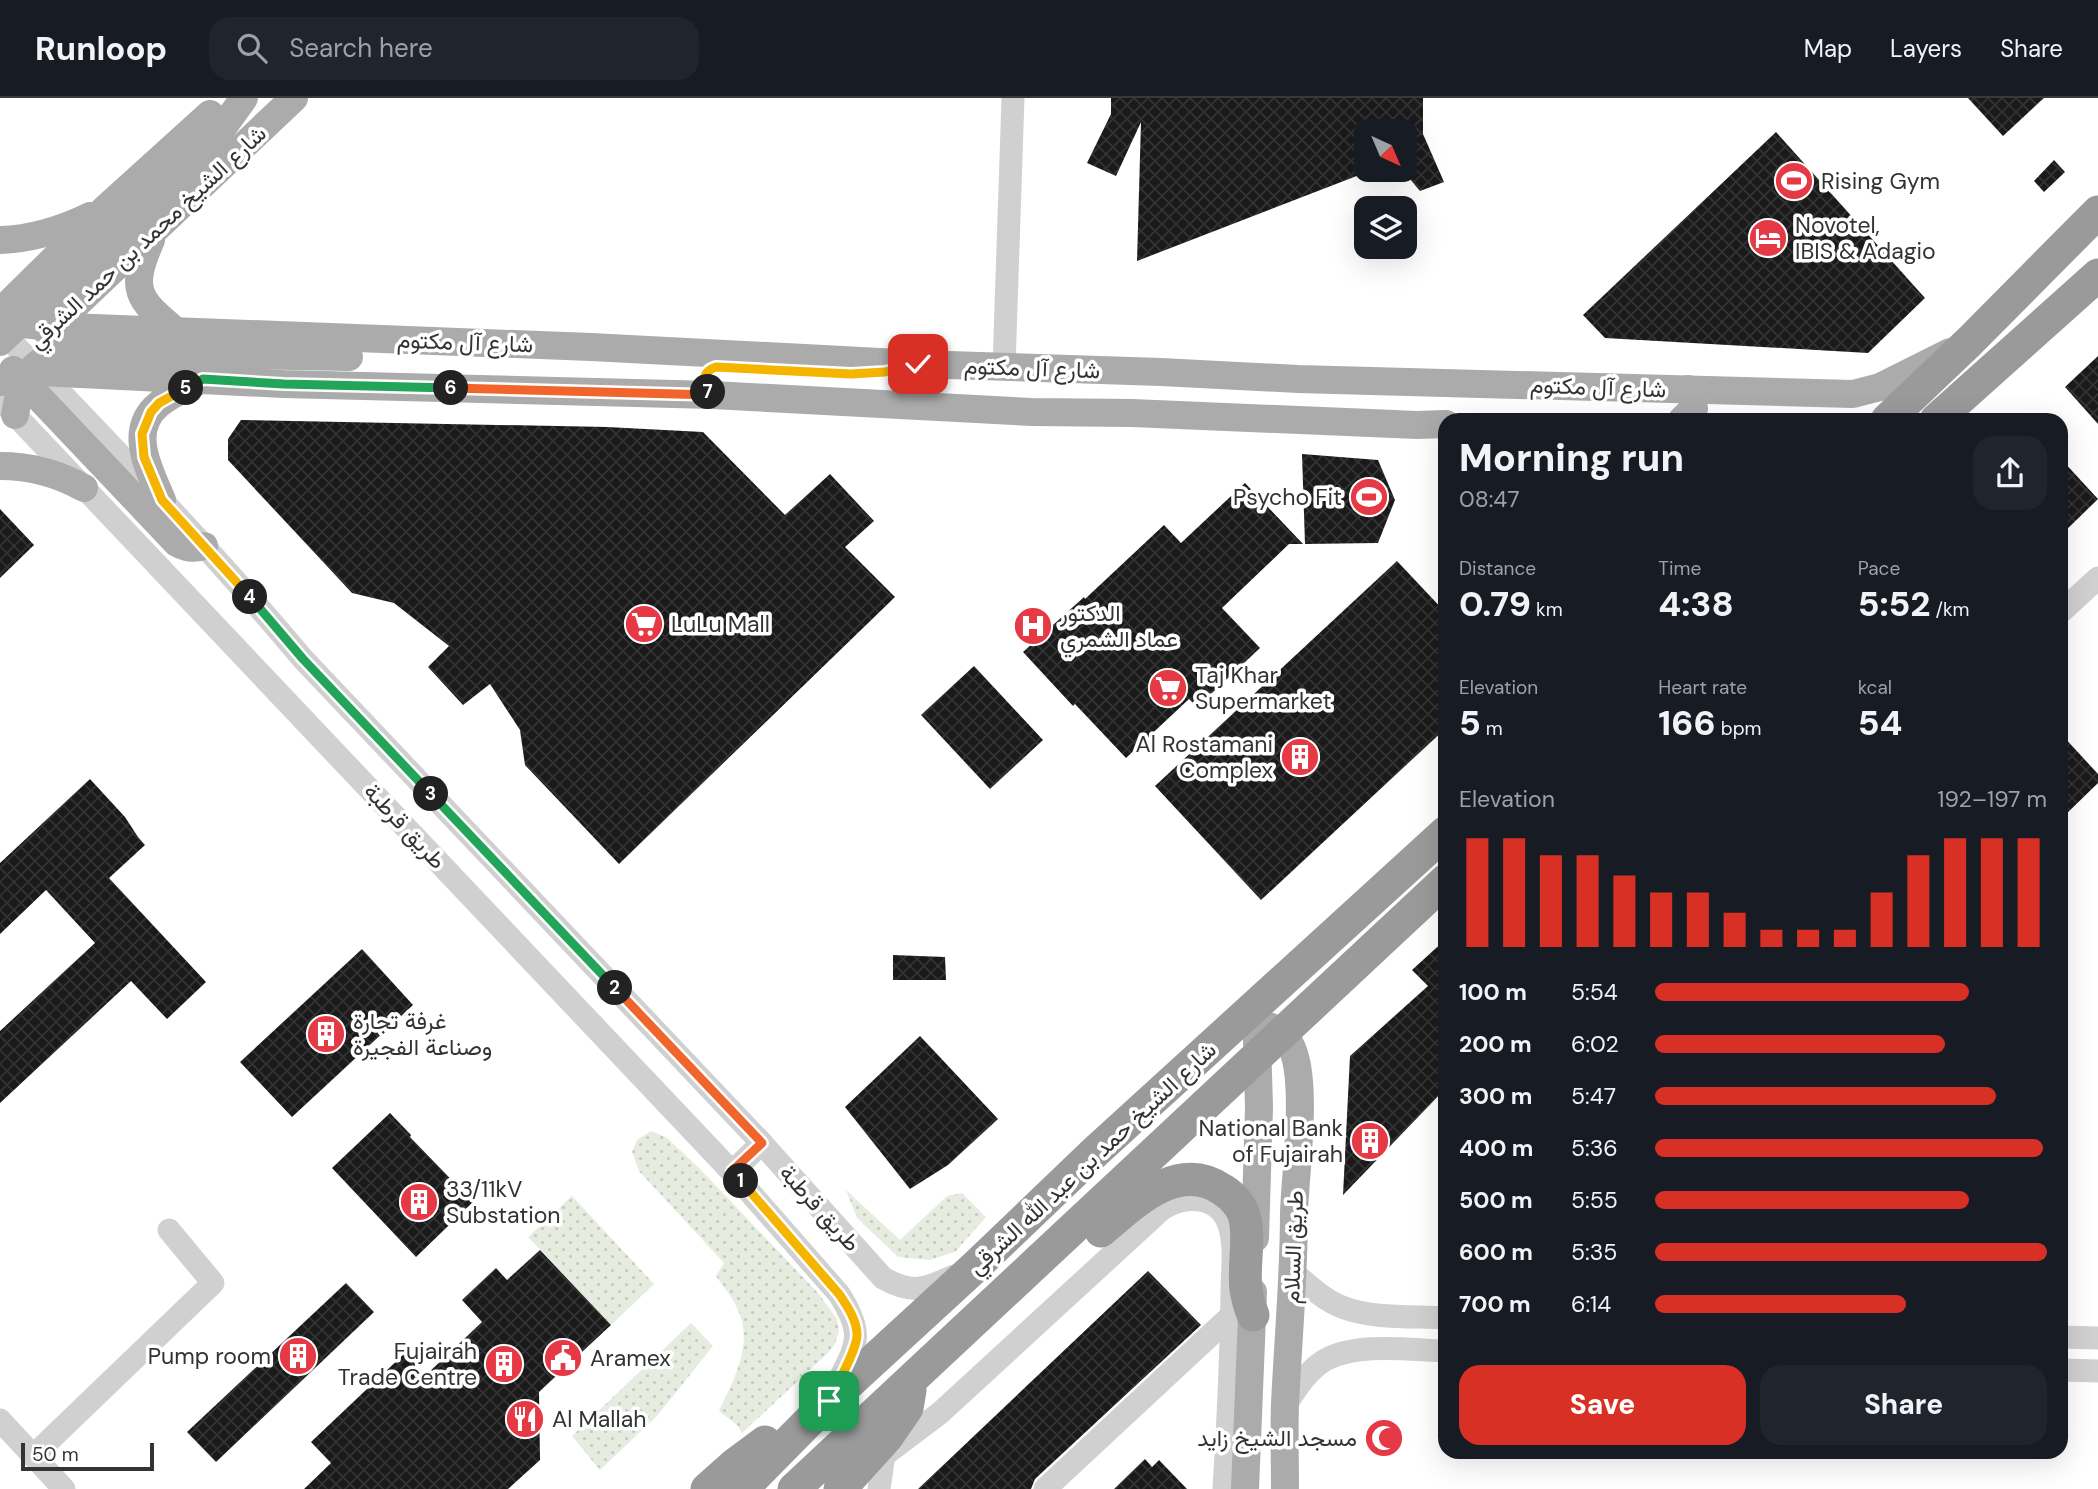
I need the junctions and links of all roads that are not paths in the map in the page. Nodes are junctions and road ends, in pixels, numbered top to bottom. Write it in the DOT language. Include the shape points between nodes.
graph roads {
  1 [pos="228,98"];
  2 [pos="244,98"];
  3 [pos="294,98"];
  4 [pos="1013,98"];
  5 [pos="105,209"];
  6 [pos="2098,212"];
  7 [pos="155,231"];
  8 [pos="0,240"];
  9 [pos="2098,275"];
  10 [pos="54,326"];
  11 [pos="177,332"];
  12 [pos="389,340"];
  13 [pos="1969,342"];
  14 [pos="12,354"];
  15 [pos="918,364"];
  16 [pos="1004,366"];
  17 [pos="203,379"];
  18 [pos="1688,389"];
  19 [pos="713,395"];
  20 [pos="7,407"];
  21 [pos="1689,413"];
  22 [pos="1893,413"];
  23 [pos="1944,413"];
  24 [pos="1438,424"];
  25 [pos="0,466"];
  26 [pos="84,488"];
  27 [pos="162,500"];
  28 [pos="204,546"];
  29 [pos="2098,578"];
  30 [pos="2068,606"];
  31 [pos="1438,839"];
  32 [pos="1438,854"];
  33 [pos="1438,887"];
  34 [pos="1312,1005"];
  35 [pos="1257,1029"];
  36 [pos="1203,1054"];
  37 [pos="1258,1056"];
  38 [pos="762,1143"];
  39 [pos="732,1171"];
  40 [pos="169,1230"];
  41 [pos="976,1266"];
  42 [pos="1293,1272"];
  43 [pos="997,1298"];
  44 [pos="1242,1315"];
  45 [pos="1438,1318"];
  46 [pos="2068,1337"];
  47 [pos="2098,1338"];
  48 [pos="953,1340"];
  49 [pos="1438,1351"];
  50 [pos="2068,1370"];
  51 [pos="2098,1371"];
  52 [pos="912,1378"];
  53 [pos="829,1401"];
  54 [pos="1285,1406"];
  55 [pos="0,1420"];
  56 [pos="885,1446"];
  57 [pos="33,1456"];
  58 [pos="64,1489"];
  59 [pos="707,1489"];
  60 [pos="742,1489"];
  61 [pos="794,1489"];
  62 [pos="840,1489"];
  63 [pos="879,1489"];
  64 [pos="1045,1489"];
  65 [pos="1224,1489"];
  66 [pos="1245,1489"];
  67 [pos="1285,1489"];
  1 -- 5 [label="main road, شارع الشيخ محمد بن حمد الشرقي"];
  2 -- 14 [label="main road" via="221,130"];
  3 -- 7 [label="main road, شارع الشيخ محمد بن حمد الشرقي"];
  4 -- 16 [label="street"];
  5 -- 8 [label="main road" via="53,232"];
  5 -- 14 [label="main road, شارع الشيخ محمد بن حمد الشرقي"];
  6 -- 13 [label="highway"];
  7 -- 10 [label="main road, شارع الشيخ محمد بن حمد الشرقي"];
  7 -- 11 [label="main road" via="141,262 139,286 149,308"];
  9 -- 23 [label="highway"];
  10 -- 11 [label="main road, شارع آل مكتوم"];
  10 -- 14 [label="main road, شارع آل مكتوم"];
  11 -- 12 [label="main road, شارع آل مكتوم"];
  12 -- 14 [label="main road" via="367,354 347,358"];
  12 -- 15 [label="main road, شارع آل مكتوم"];
  13 -- 18 [label="main road, شارع آل مكتوم" via="1880,387 1853,394"];
  13 -- 22 [label="highway"];
  14 -- 17 [label="main road, شارع آل مكتوم"];
  14 -- 20 [label="main road" via="18,395"];
  14 -- 27 [label="street, طريق قرطبة"];
  14 -- 28 [label="main road" via="177,543"];
  15 -- 16 [label="main road, شارع آل مكتوم"];
  15 -- 19 [label="main road" via="851,374 716,367 703,380"];
  16 -- 18 [label="main road, شارع آل مكتوم"];
  17 -- 19 [label="main road, شارع آل مكتوم"];
  17 -- 27 [label="main road" via="159,403 145,422 144,457"];
  18 -- 21 [label="main road" via="1694,408"];
  19 -- 24 [label="main road, شارع آل مكتوم" via="1032,412"];
  20 -- 26 [label="street, طريق قرطبة"];
  25 -- 26 [label="main road" via="44,470"];
  26 -- 39 [label="street, طريق قرطبة"];
  27 -- 28 [label="street, طريق قرطبة"];
  28 -- 38 [label="street, طريق قرطبة" via="303,659"];
  29 -- 30 [label="street"];
  31 -- 35 [label="highway, شارع الشيخ حمد بن عبد الله الشرقي" via="1271,991"];
  32 -- 34 [label="highway" via="1287,996 1296,1011"];
  33 -- 34 [label="highway, شارع الشيخ حمد بن عبد الله الشرقي"];
  34 -- 35 [label="highway, شارع الشيخ حمد بن عبد الله الشرقي"];
  35 -- 36 [label="highway, شارع الشيخ حمد بن عبد الله الشرقي"];
  35 -- 37 [label="highway, شارع الشيخ حمد بن عبد الله الشرقي"];
  35 -- 42 [label="main road, طريق السلام" via="1291,1046 1299,1082"];
  36 -- 41 [label="highway, شارع الشيخ حمد بن عبد الله الشرقي"];
  36 -- 43 [label="highway" via="1222,1053 1226,1069 1049,1233"];
  37 -- 43 [label="highway, شارع الشيخ حمد بن عبد الله الشرقي"];
  37 -- 44 [label="main road, طريق السلام" via="1259,1107"];
  38 -- 39 [label="street"];
  38 -- 41 [label="street, طريق قرطبة" via="891,1283 910,1290 926,1289"];
  39 -- 53 [label="street, طريق قرطبة" via="850,1311 857,1335"];
  40 -- 57 [label="street" via="213,1283"];
  41 -- 53 [label="highway, شارع الشيخ حمد بن عبد الله الشرقي"];
  42 -- 45 [label="street" via="1342,1307 1365,1314"];
  42 -- 54 [label="main road, طريق السلام"];
  43 -- 48 [label="highway, شارع الشيخ حمد بن عبد الله الشرقي"];
  44 -- 48 [label="highway" via="1245,1219 1227,1192 1215,1184 1188,1180 1146,1194 1027,1292"];
  44 -- 56 [label="street" via="1228,1221 1203,1199 1174,1202 940,1413"];
  44 -- 64 [label="street" via="1200,1346"];
  44 -- 65 [label="street"];
  44 -- 66 [label="main road, طريق السلام"];
  46 -- 47 [label="street"];
  48 -- 52 [label="highway, شارع الشيخ حمد بن عبد الله الشرقي"];
  49 -- 54 [label="street" via="1342,1353 1310,1373"];
  50 -- 51 [label="street"];
  52 -- 56 [label="highway" via="906,1408"];
  52 -- 61 [label="highway, شارع الشيخ حمد بن عبد الله الشرقي"];
  53 -- 59 [label="highway" via="757,1448"];
  53 -- 60 [label="highway, شارع الشيخ حمد بن عبد الله الشرقي"];
  54 -- 67 [label="main road, طريق السلام"];
  55 -- 57 [label="street"];
  56 -- 62 [label="highway"];
  56 -- 63 [label="street"];
  57 -- 58 [label="street"];
}
